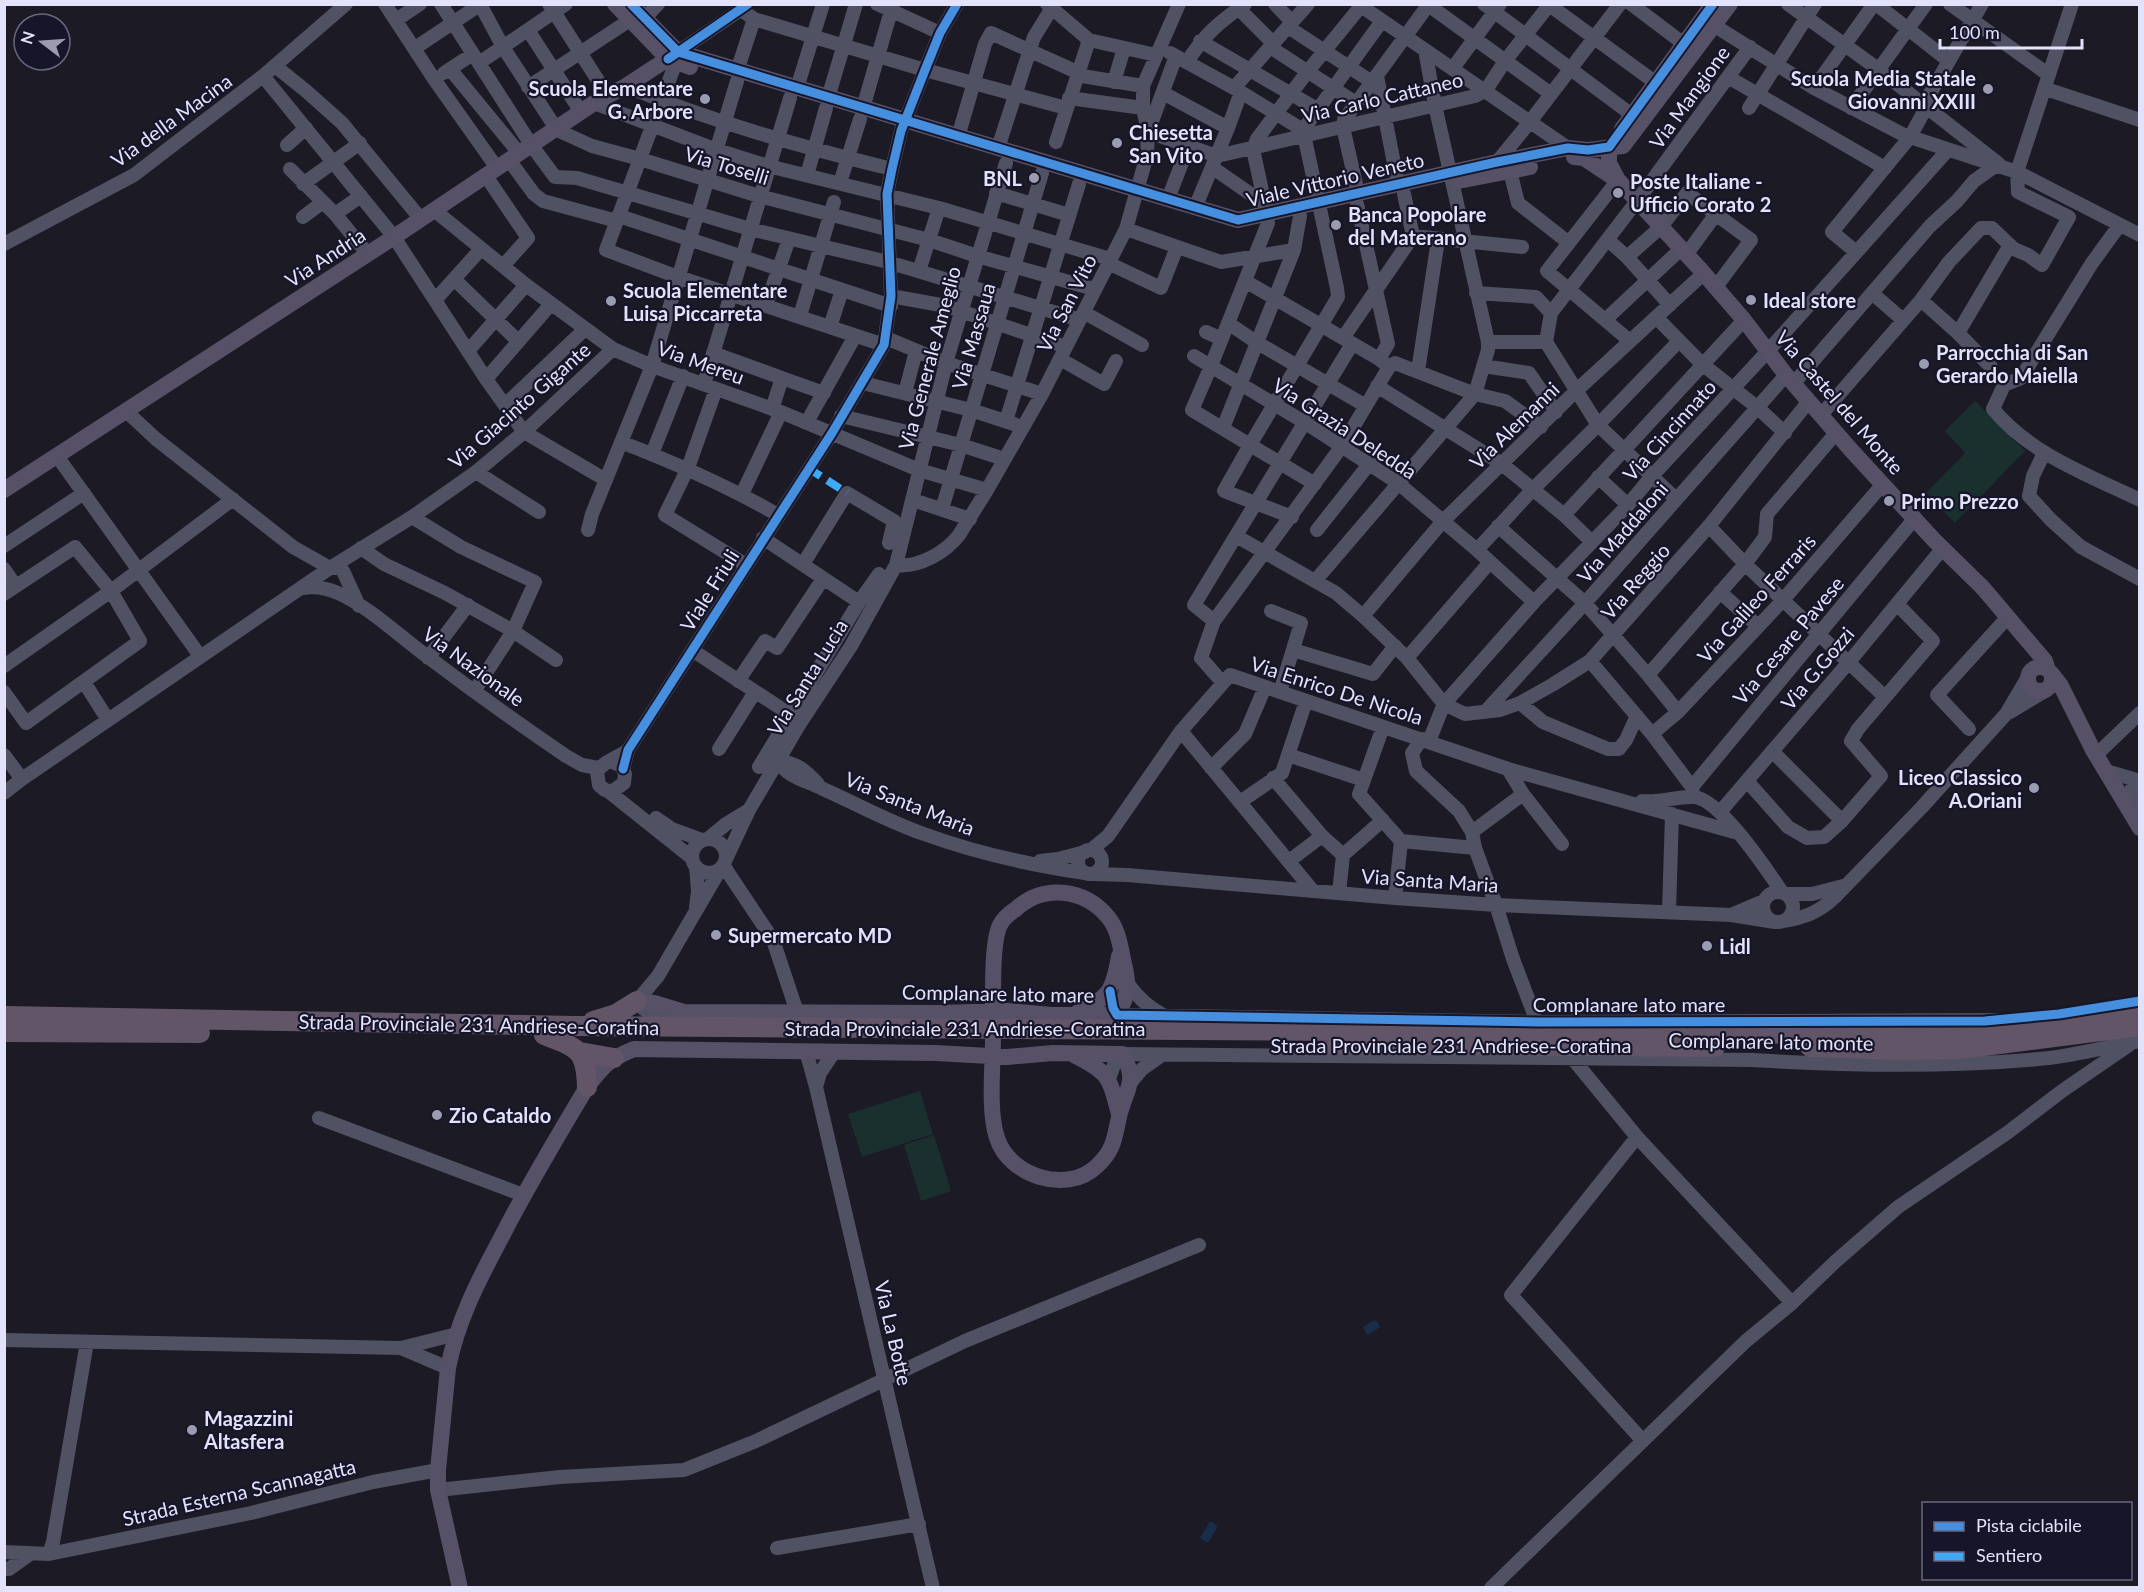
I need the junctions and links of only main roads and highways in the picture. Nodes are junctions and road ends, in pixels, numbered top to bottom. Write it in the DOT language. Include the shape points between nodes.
graph roads {
  1 [pos="615,4"];
  2 [pos="1730,4"];
  3 [pos="1711,13"];
  4 [pos="635,14"];
  5 [pos="674,58"];
  6 [pos="903,126"];
  7 [pos="1609,147"];
  8 [pos="1578,153"];
  9 [pos="1002,155"];
  10 [pos="1618,180"];
  11 [pos="1135,195"];
  12 [pos="1320,206"];
  13 [pos="1267,214"];
  14 [pos="4,490"];
  15 [pos="2040,672"];
  16 [pos="2068,703"];
  17 [pos="2136,796"];
  18 [pos="2139,828"];
  19 [pos="1121,949"];
  20 [pos="637,1001"];
  21 [pos="2139,1009"];
  22 [pos="1073,1015"];
  23 [pos="4,1016"];
  24 [pos="575,1026"];
  25 [pos="4,1032"];
  26 [pos="544,1035"];
  27 [pos="2138,1037"];
  28 [pos="580,1052"];
  29 [pos="1071,1054"];
  30 [pos="614,1058"];
  31 [pos="587,1087"];
  32 [pos="1119,1114"];
  33 [pos="460,1587"];
  1 -- 4 [label="main road"];
  2 -- 3 [label="main road, Viale Vittorio Veneto"];
  3 -- 7 [label="main road, Viale Vittorio Veneto"];
  3 -- 7 [label="main road, Viale Vittorio Veneto" via="1623,146"];
  4 -- 5 [label="main road"];
  5 -- 6 [label="main road"];
  5 -- 14 [label="main road, Via Andria" via="595,104"];
  6 -- 9 [label="main road, Viale Vittorio Veneto"];
  6 -- 9 [label="main road, Viale Vittorio Veneto" via="958,137"];
  7 -- 8 [label="main road, Viale Vittorio Veneto"];
  7 -- 10 [label="main road, Via Castel del Monte" via="1609,163"];
  8 -- 10 [label="main road, Via Castel del Monte"];
  8 -- 12 [label="main road, Viale Vittorio Veneto"];
  9 -- 11 [label="main road, Viale Vittorio Veneto"];
  9 -- 11 [label="main road, Viale Vittorio Veneto" via="1042,173"];
  10 -- 15 [label="main road, Via Castel del Monte" via="1744,320 1836,433 1983,588 2044,661"];
  11 -- 13 [label="main road, Viale Vittorio Veneto" via="1168,199 1238,220"];
  11 -- 13 [label="main road, Viale Vittorio Veneto" via="1235,230"];
  12 -- 13 [label="main road, Viale Vittorio Veneto"];
  12 -- 13 [label="main road, Viale Vittorio Veneto" via="1300,216"];
  15 -- 16 [label="main road, Via Castel del Monte" via="2061,686"];
  15 -- 16 [label="main road, Via Castel del Monte" via="2029,682 2033,689 2055,693"];
  16 -- 17 [label="main road, Via Castel del Monte" via="2106,771"];
  17 -- 18 [label="main road, Via Castel del Monte"];
  19 -- 22 [label="main road" via="1110,991 1096,1004"];
  19 -- 22 [label="main road, Complanare lato mare" via="1129,985 1126,1001 1117,1015"];
  19 -- 32 [label="main road" via="1108,917 1084,898 1055,891 1031,897 1000,924 994,990 993,1116 996,1136 1010,1161 1039,1177 1057,1180 1085,1175 1112,1147"];
  20 -- 22 [label="main road, Complanare lato mare" via="684,1012 997,1011"];
  20 -- 24 [label="highway" via="616,1014"];
  21 -- 24 [label="highway, Strada Provinciale 231 Andriese-Coratina" via="1953,1035"];
  23 -- 24 [label="highway, Strada Provinciale 231 Andriese-Coratina"];
  25 -- 26 [label="highway, Strada Provinciale 231 Andriese-Coratina"];
  26 -- 27 [label="highway, Strada Provinciale 231 Andriese-Coratina" via="1898,1050"];
  26 -- 28 [label="highway"];
  28 -- 30 [label="highway"];
  28 -- 31 [label="highway" via="586,1066"];
  29 -- 30 [label="main road, Complanare lato monte" via="1007,1057 634,1049"];
  29 -- 32 [label="main road" via="1094,1065 1109,1079"];
  29 -- 32 [label="main road, Complanare lato monte" via="1122,1054 1131,1067 1132,1081"];
  30 -- 31 [label="main road, Complanare lato monte"];
  31 -- 33 [label="main road, Complanare lato monte" via="474,1288 448,1368 438,1490"];
}
